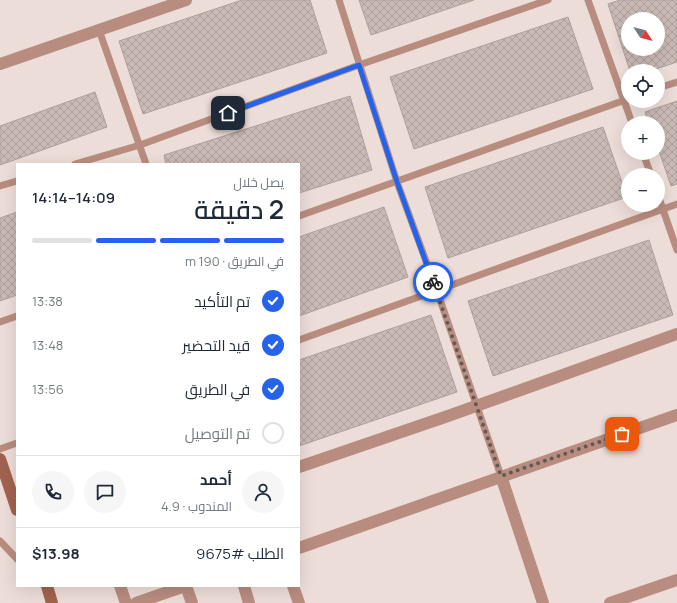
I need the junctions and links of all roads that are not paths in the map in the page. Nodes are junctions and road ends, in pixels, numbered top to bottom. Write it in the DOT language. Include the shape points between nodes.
graph roads {
  1 [pos="186,0"];
  2 [pos="339,0"];
  3 [pos="548,0"];
  4 [pos="588,0"];
  5 [pos="100,30"];
  6 [pos="0,64"];
  7 [pos="359,65"];
  8 [pos="677,82"];
  9 [pos="665,86"];
  10 [pos="621,87"];
  11 [pos="621,102"];
  12 [pos="140,145"];
  13 [pos="78,163"];
  14 [pos="146,163"];
  15 [pos="16,181"];
  16 [pos="397,182"];
  17 [pos="0,186"];
  18 [pos="677,204"];
  19 [pos="665,207"];
  20 [pos="652,212"];
  21 [pos="664,212"];
  22 [pos="300,216"];
  23 [pos="677,250"];
  24 [pos="437,291"];
  25 [pos="16,316"];
  26 [pos="0,322"];
  27 [pos="677,334"];
  28 [pos="300,340"];
  29 [pos="476,406"];
  30 [pos="677,416"];
  31 [pos="16,443"];
  32 [pos="0,449"];
  33 [pos="0,459"];
  34 [pos="300,467"];
  35 [pos="501,476"];
  36 [pos="16,507"];
  37 [pos="0,541"];
  38 [pos="300,548"];
  39 [pos="16,558"];
  40 [pos="677,580"];
  41 [pos="46,587"];
  42 [pos="120,587"];
  43 [pos="183,587"];
  44 [pos="186,587"];
  45 [pos="244,587"];
  46 [pos="294,587"];
  47 [pos="52,603"];
  48 [pos="126,603"];
  49 [pos="136,603"];
  50 [pos="192,603"];
  51 [pos="249,603"];
  52 [pos="299,603"];
  53 [pos="543,603"];
  54 [pos="610,603"];
  1 -- 5 [label="street"];
  2 -- 7 [label="lane"];
  3 -- 7 [label="lane"];
  4 -- 10 [label="lane"];
  5 -- 6 [label="street"];
  5 -- 12 [label="lane"];
  7 -- 12 [label="lane"];
  7 -- 16 [label="lane"];
  8 -- 9 [label="lane"];
  11 -- 16 [label="lane"];
  12 -- 13 [label="lane"];
  12 -- 14 [label="lane"];
  15 -- 17 [label="lane"];
  16 -- 22 [label="lane"];
  16 -- 24 [label="lane"];
  18 -- 19 [label="lane"];
  20 -- 24 [label="lane"];
  21 -- 23 [label="lane"];
  24 -- 28 [label="lane"];
  24 -- 29 [label="lane"];
  25 -- 26 [label="lane"];
  27 -- 29 [label="street"];
  29 -- 34 [label="street"];
  29 -- 35 [label="lane"];
  30 -- 35 [label="street"];
  31 -- 32 [label="lane"];
  33 -- 36 [label="main road"];
  35 -- 38 [label="street"];
  35 -- 53 [label="street"];
  37 -- 39 [label="lane"];
  40 -- 54 [label="street"];
  41 -- 47 [label="main road"];
  42 -- 48 [label="street"];
  43 -- 49 [label="street"];
  44 -- 50 [label="street"];
  45 -- 51 [label="street"];
  46 -- 52 [label="street"];
}
